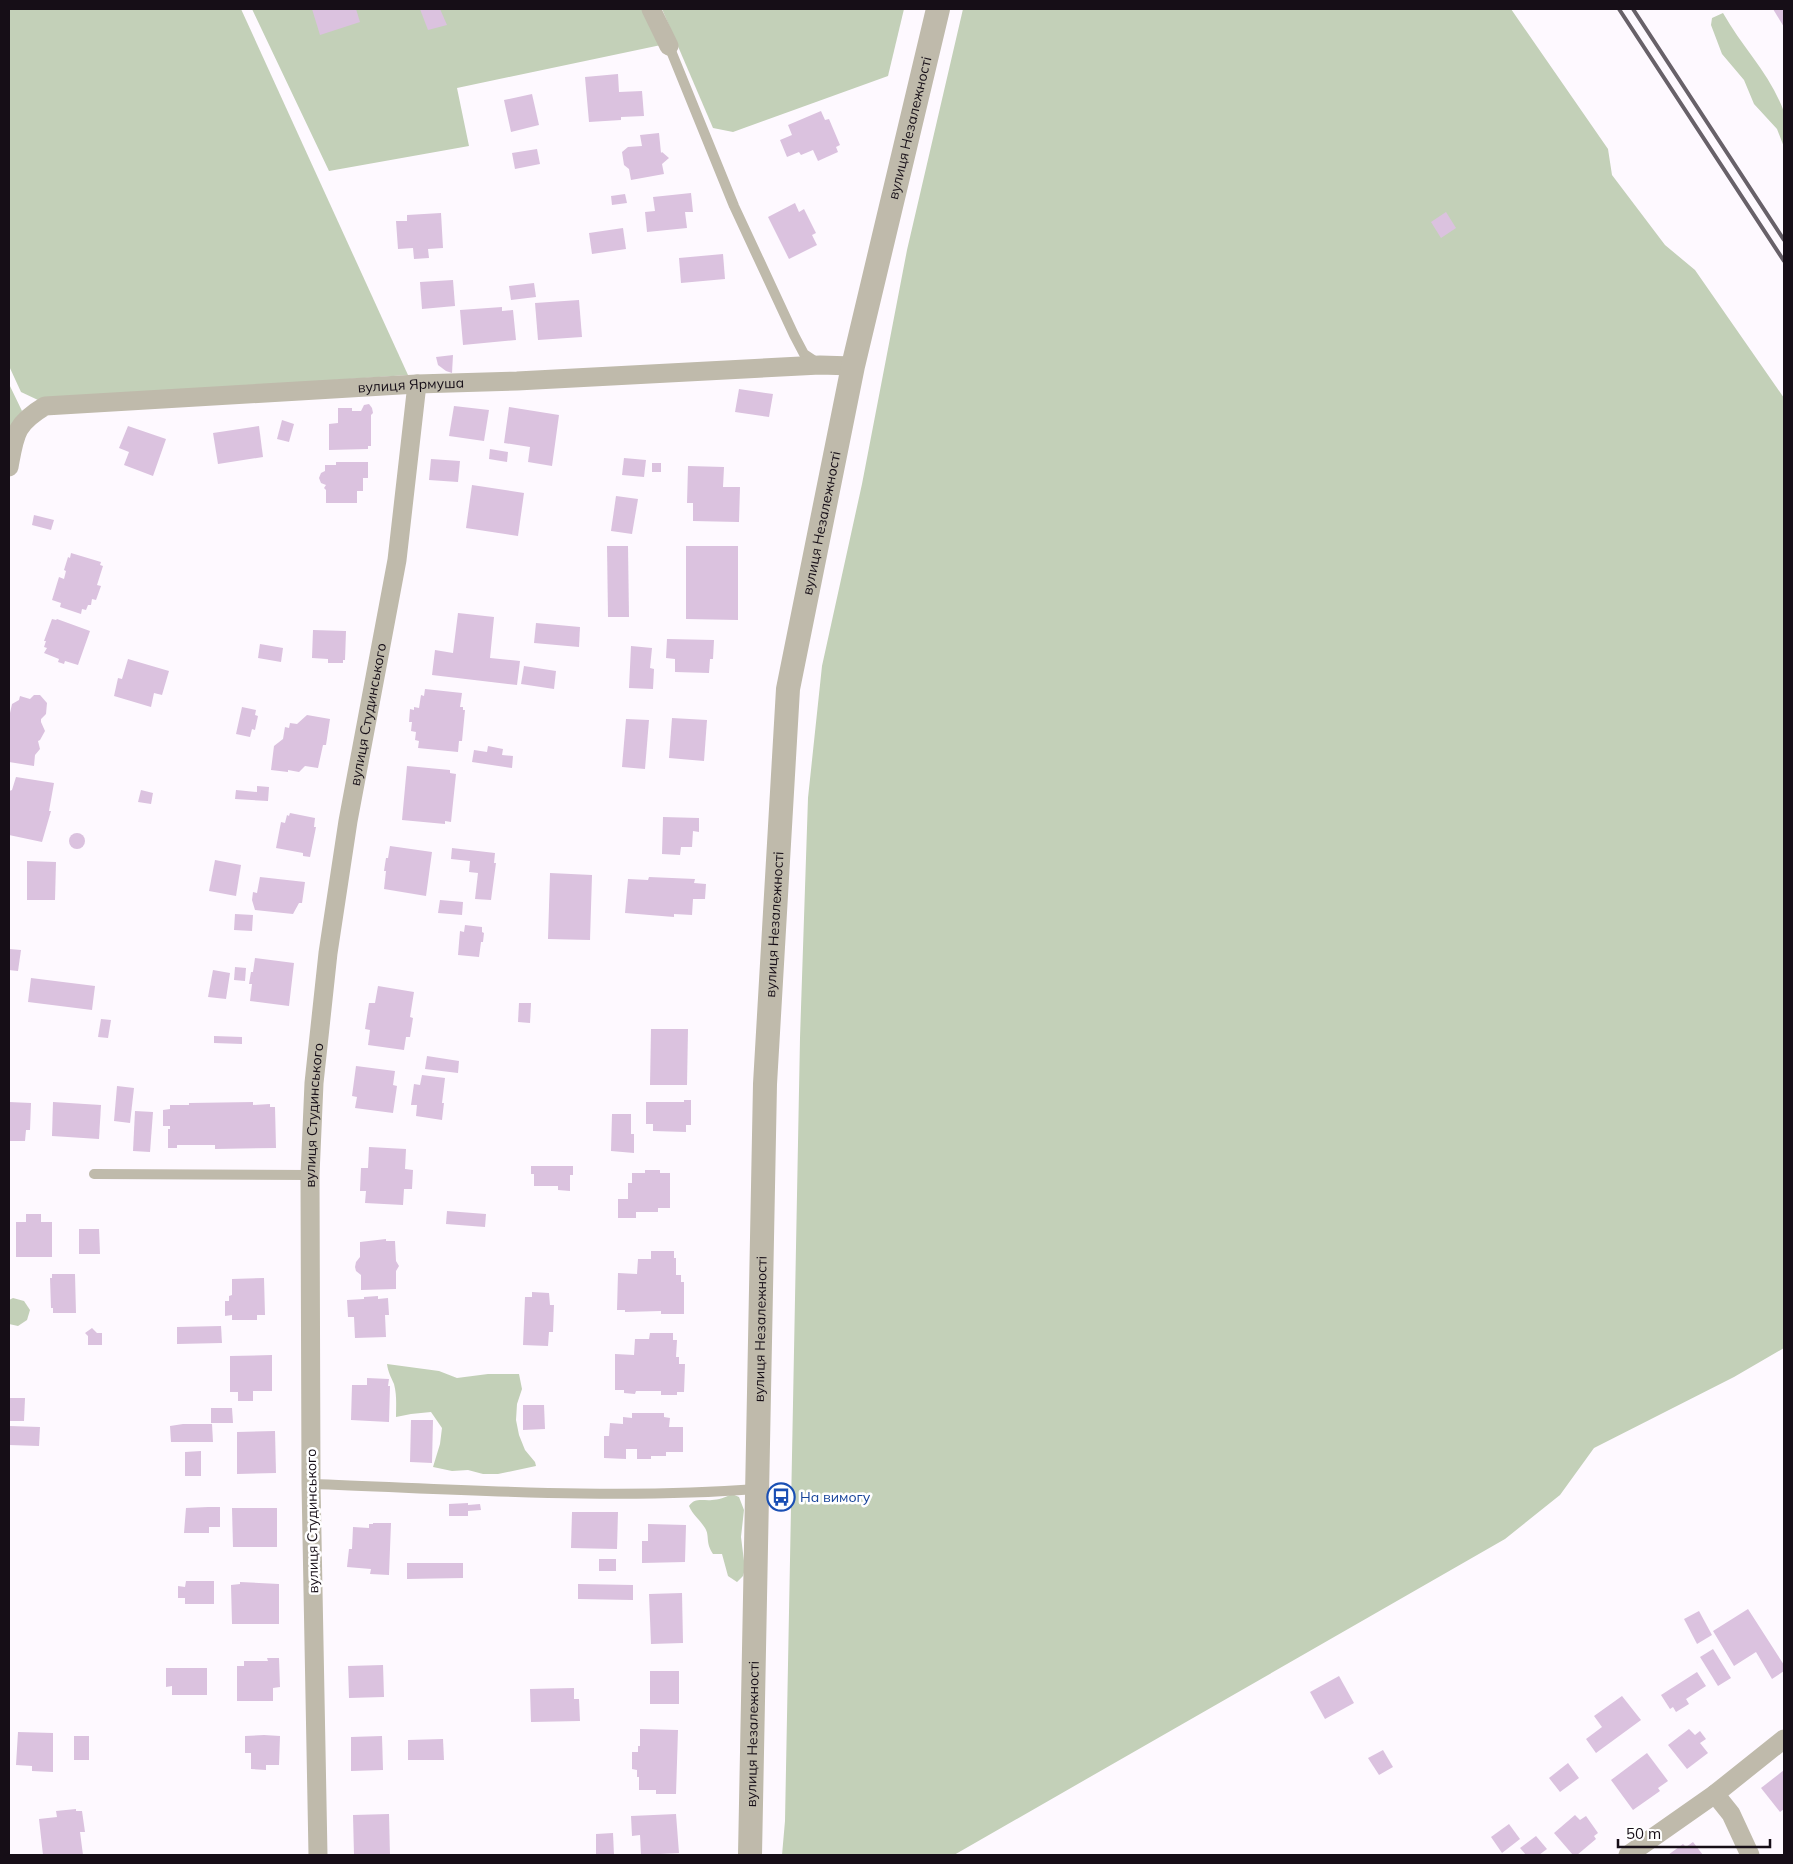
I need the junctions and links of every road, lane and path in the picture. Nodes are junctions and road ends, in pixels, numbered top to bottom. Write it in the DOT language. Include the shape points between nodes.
graph roads {
  1 [pos="651,9"];
  2 [pos="938,9"];
  3 [pos="669,46"];
  4 [pos="820,365"];
  5 [pos="853,366"];
  6 [pos="418,384"];
  7 [pos="9,466"];
  8 [pos="94,1174"];
  9 [pos="310,1175"];
  10 [pos="311,1484"];
  11 [pos="758,1489"];
  12 [pos="1784,1739"];
  13 [pos="1715,1794"];
  14 [pos="318,1855"];
  15 [pos="750,1855"];
  16 [pos="1628,1855"];
  17 [pos="1750,1855"];
  1 -- 3 [label="street"];
  2 -- 5 [label="street, вулиця Незалежності"];
  3 -- 4 [label="lane" via="734,206 794,335 804,354"];
  4 -- 5 [label="street, вулиця Ярмуша"];
  4 -- 6 [label="street, вулиця Ярмуша"];
  5 -- 11 [label="street, вулиця Незалежності" via="788,689 765,1084"];
  6 -- 7 [label="street, вулиця Ярмуша" via="45,406 28,416 15,433"];
  6 -- 9 [label="street, вулиця Студинського" via="397,560 348,821 328,953 314,1084"];
  8 -- 9 [label="lane"];
  9 -- 10 [label="street, вулиця Студинського"];
  10 -- 11 [label="lane" via="590,1493"];
  10 -- 14 [label="street, вулиця Студинського"];
  11 -- 15 [label="street, вулиця Незалежності"];
  12 -- 13 [label="street"];
  13 -- 16 [label="street"];
  13 -- 17 [label="street" via="1731,1814"];
}
